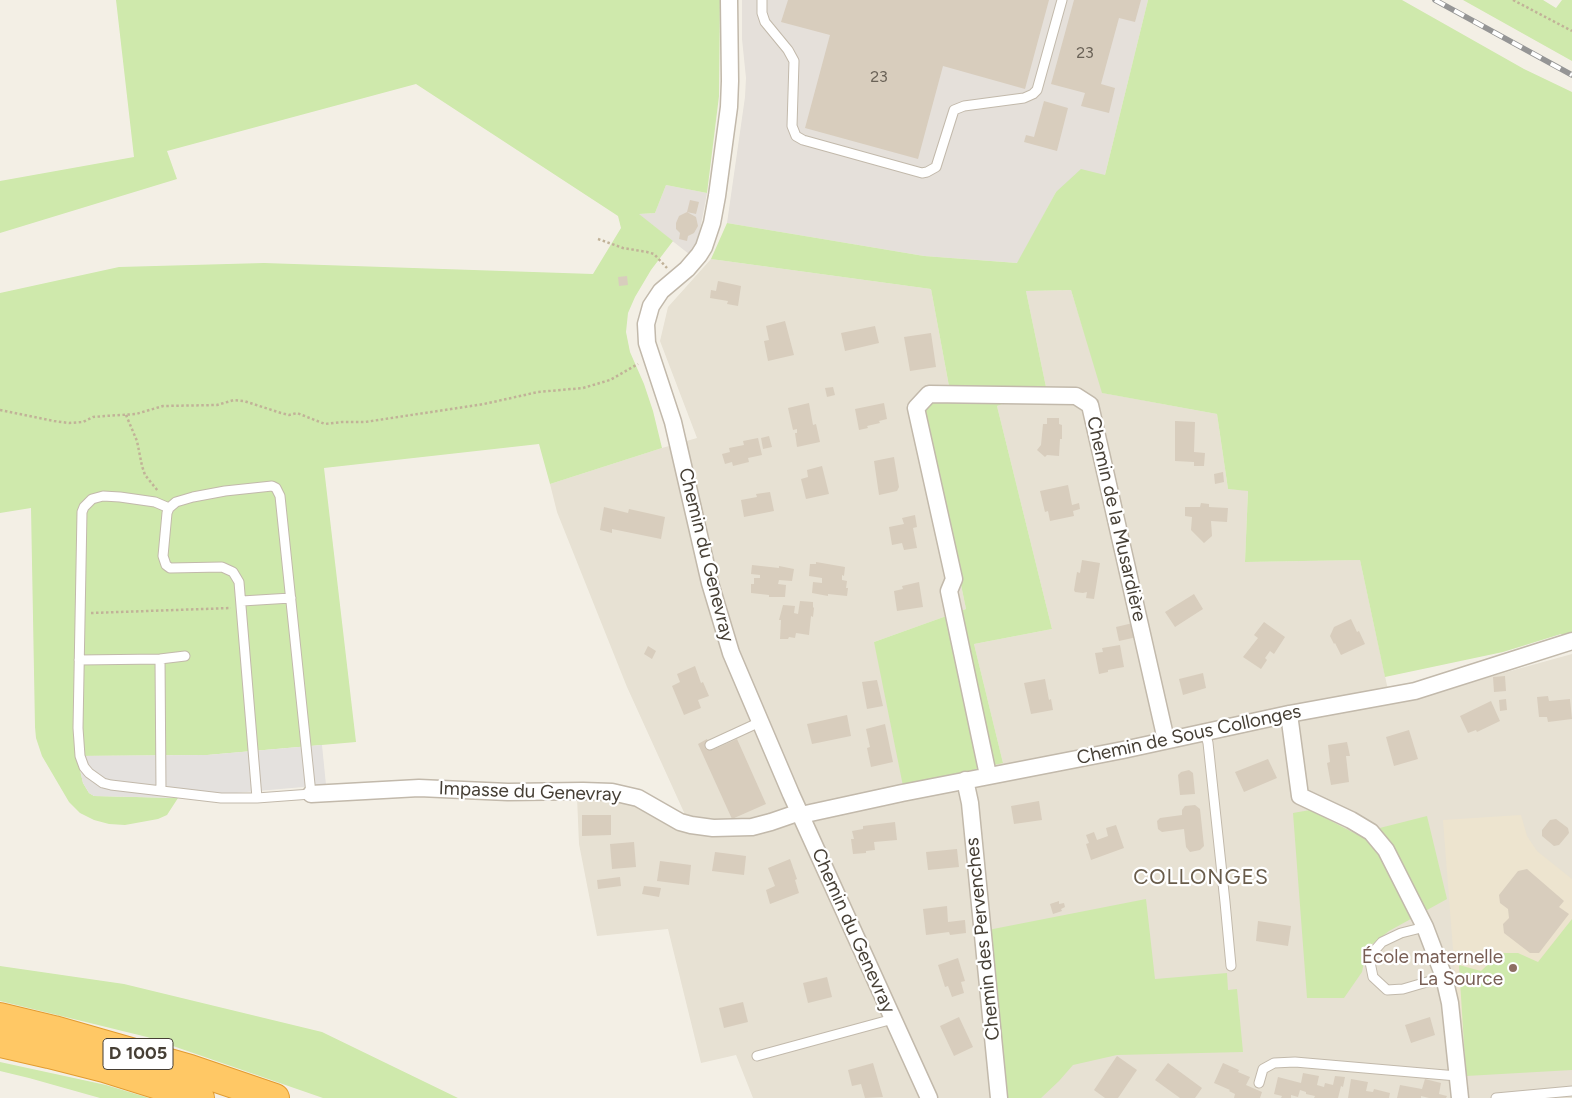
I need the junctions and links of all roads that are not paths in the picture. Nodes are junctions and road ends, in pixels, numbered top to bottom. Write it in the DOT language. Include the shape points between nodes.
graph roads {
  1 [pos="729,0"];
  2 [pos="762,0"];
  3 [pos="1062,0"];
  4 [pos="169,508"];
  5 [pos="291,598"];
  6 [pos="242,604"];
  7 [pos="1572,641"];
  8 [pos="185,656"];
  9 [pos="160,659"];
  10 [pos="79,660"];
  11 [pos="1290,714"];
  12 [pos="760,722"];
  13 [pos="1205,732"];
  14 [pos="1166,740"];
  15 [pos="710,745"];
  16 [pos="988,775"];
  17 [pos="965,780"];
  18 [pos="161,791"];
  19 [pos="311,794"];
  20 [pos="257,798"];
  21 [pos="801,814"];
  22 [pos="1425,927"];
  23 [pos="1231,966"];
  24 [pos="1444,977"];
  25 [pos="0,1017"];
  26 [pos="893,1019"];
  27 [pos="0,1043"];
  28 [pos="757,1056"];
  29 [pos="1457,1076"];
  30 [pos="1259,1083"];
  31 [pos="1572,1090"];
  32 [pos="200,1098"];
  33 [pos="275,1098"];
  34 [pos="929,1098"];
  35 [pos="999,1098"];
  36 [pos="1460,1098"];
  37 [pos="1496,1098"];
  1 -- 12 [label="street, Chemin du Genevray" via="729,107 714,211 704,247 694,262 661,291 648,315 646,333 673,422 718,615"];
  2 -- 3 [label="lane" via="765,22 794,61 792,126 796,136 922,173 932,171 938,163 954,110 1024,98 1037,90"];
  4 -- 5 [label="lane" via="180,500 225,491 276,488 280,496"];
  4 -- 6 [label="lane" via="163,556 166,566 175,569 216,566 228,569 240,582"];
  4 -- 10 [label="lane" via="155,502 112,496 97,497 84,507"];
  5 -- 6 [label="lane"];
  5 -- 19 [label="lane"];
  6 -- 20 [label="lane"];
  7 -- 11 [label="street, Chemin de Sous Collonges" via="1416,691"];
  8 -- 9 [label="lane"];
  9 -- 10 [label="lane"];
  9 -- 18 [label="lane"];
  10 -- 18 [label="lane" via="78,741 84,766 103,783"];
  11 -- 13 [label="street, Chemin de Sous Collonges"];
  11 -- 22 [label="street" via="1300,796 1370,832 1386,850"];
  12 -- 15 [label="lane"];
  12 -- 21 [label="street, Chemin du Genevray"];
  13 -- 14 [label="street, Chemin de Sous Collonges"];
  13 -- 23 [label="lane"];
  14 -- 16 [label="street, Chemin de Sous Collonges"];
  14 -- 16 [label="street, Chemin de la Musardière" via="1090,405 1076,396 929,394 916,408 954,579 949,591"];
  16 -- 17 [label="street, Chemin de Sous Collonges"];
  17 -- 21 [label="street, Chemin de Sous Collonges"];
  17 -- 35 [label="street, Chemin des Pervenches"];
  18 -- 20 [label="lane" via="221,798"];
  19 -- 20 [label="lane"];
  19 -- 21 [label="street, Impasse du Genevray" via="419,788 508,792 598,791 638,798 680,822 714,828 752,827"];
  21 -- 26 [label="street, Chemin du Genevray"];
  22 -- 24 [label="street"];
  22 -- 24 [label="lane" via="1382,942 1370,962 1373,977 1387,990 1403,989"];
  24 -- 29 [label="street" via="1450,1003"];
  25 -- 33 [label="highway, D 1005" via="190,1068"];
  26 -- 28 [label="lane"];
  26 -- 34 [label="street, Chemin du Genevray"];
  27 -- 32 [label="highway, D 1005" via="104,1068"];
  29 -- 30 [label="lane" via="1295,1062 1274,1063 1264,1069"];
  29 -- 36 [label="street"];
  31 -- 37 [label="lane"];
}
